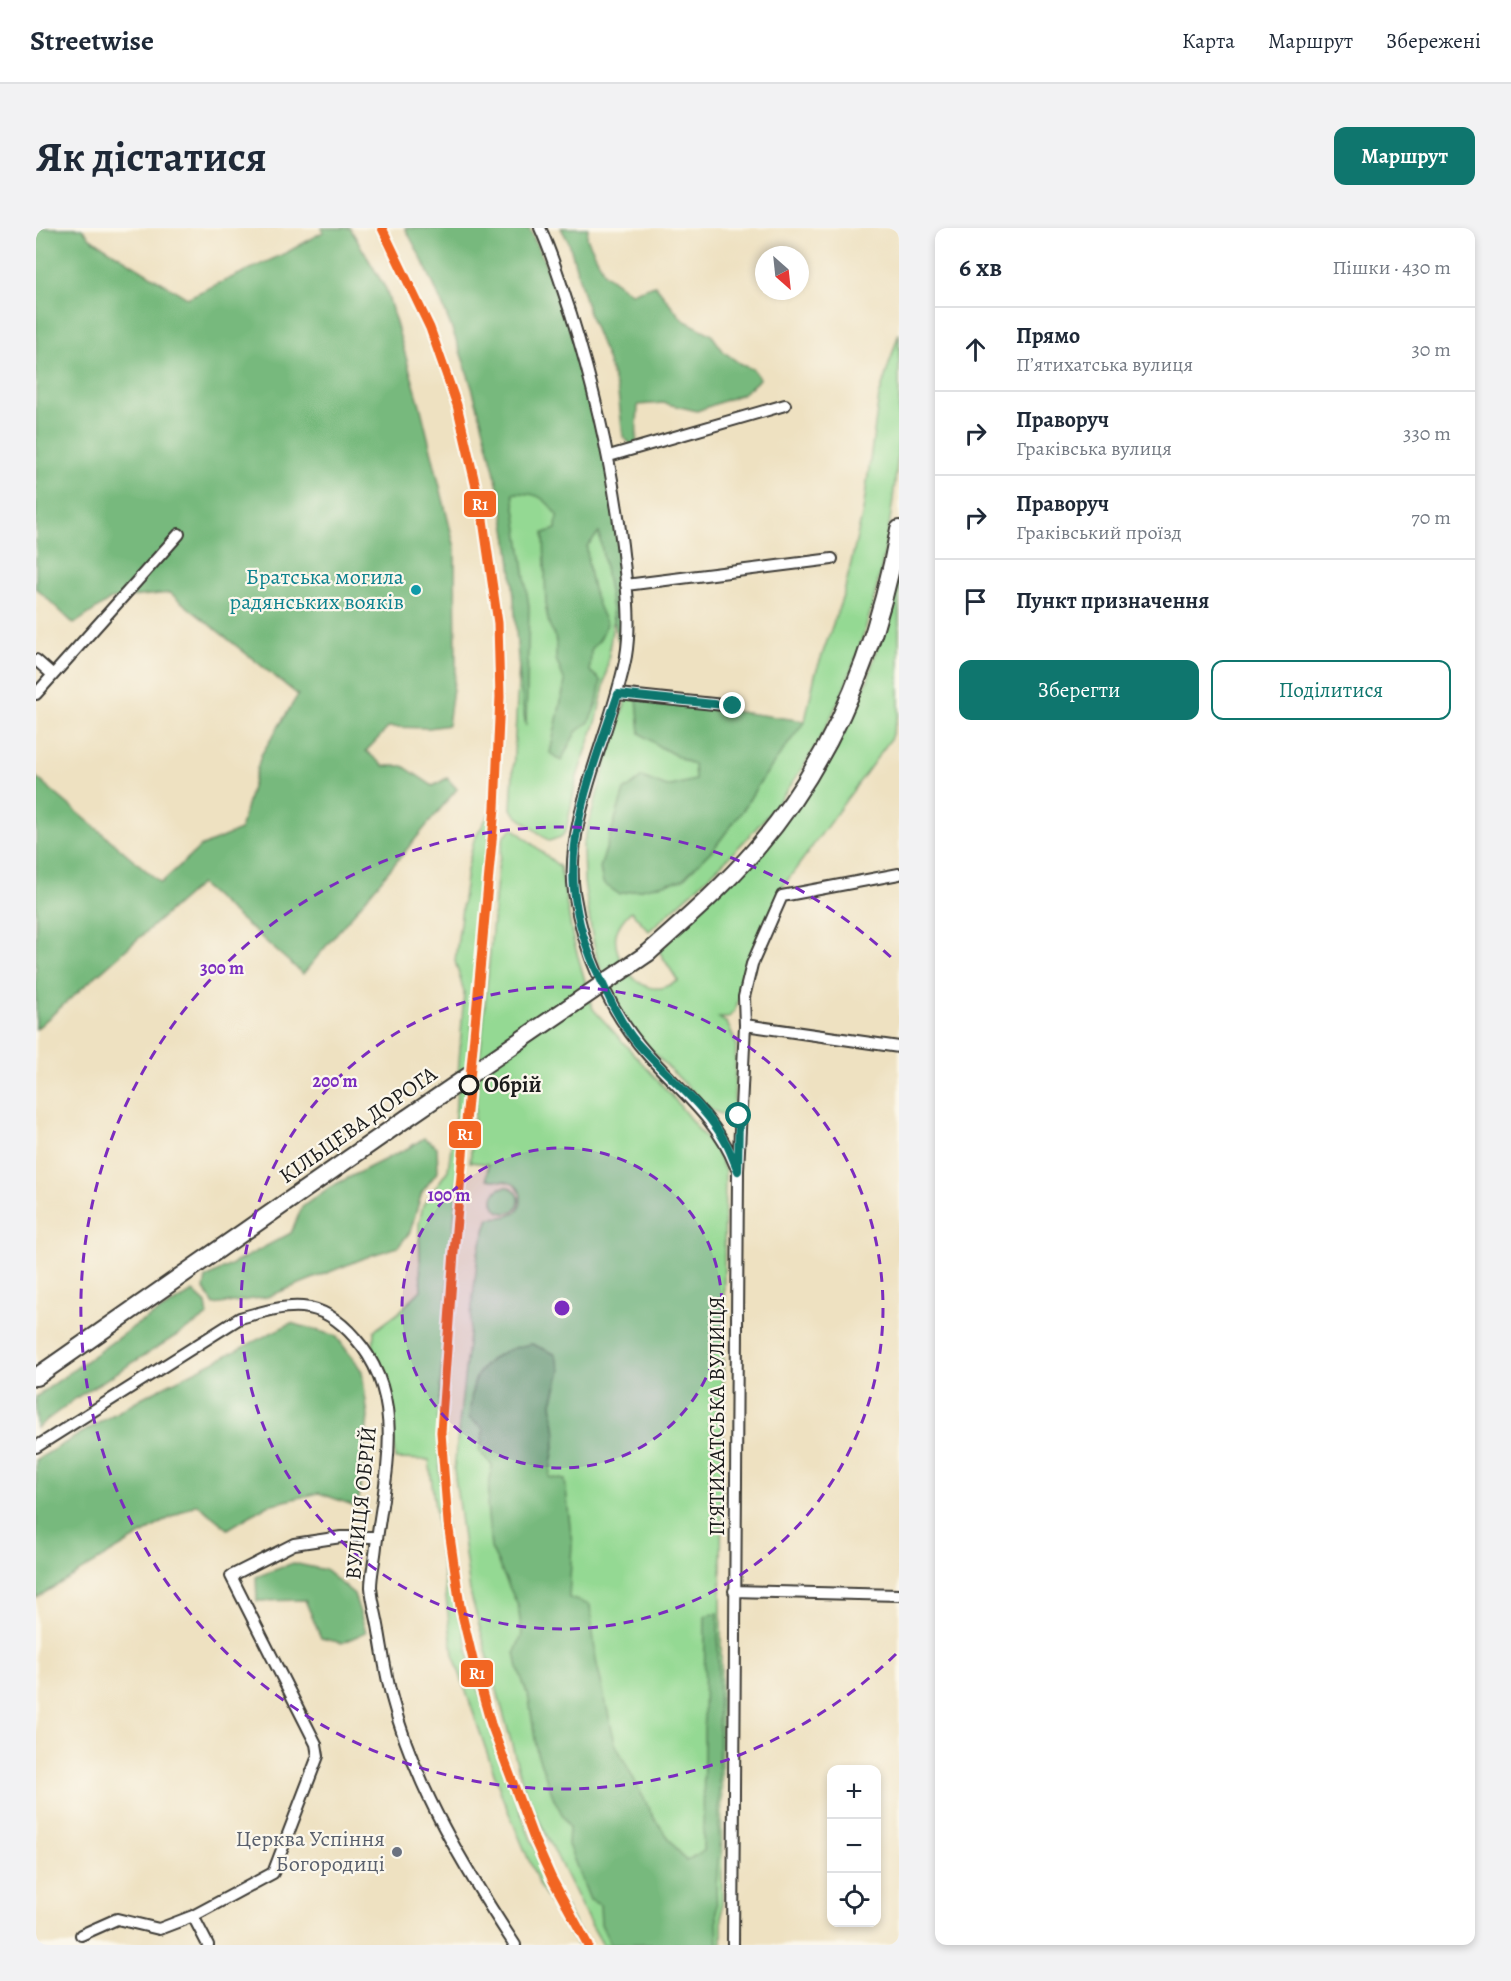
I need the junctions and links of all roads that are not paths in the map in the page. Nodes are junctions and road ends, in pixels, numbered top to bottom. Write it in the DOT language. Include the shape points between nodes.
graph roads {
  1 [pos="540,228"];
  2 [pos="785,405"];
  3 [pos="609,456"];
  4 [pos="899,529"];
  5 [pos="179,534"];
  6 [pos="832,559"];
  7 [pos="626,585"];
  8 [pos="36,660"];
  9 [pos="53,675"];
  10 [pos="36,694"];
  11 [pos="618,694"];
  12 [pos="733,706"];
  13 [pos="899,874"];
  14 [pos="746,1024"];
  15 [pos="899,1047"];
  16 [pos="738,1171"];
  17 [pos="36,1377"];
  18 [pos="36,1447"];
  19 [pos="377,1537"];
  20 [pos="734,1591"];
  21 [pos="899,1594"];
  22 [pos="193,1916"];
  23 [pos="81,1935"];
  24 [pos="735,1943"];
  25 [pos="208,1945"];
  26 [pos="515,1945"];
  1 -- 3 [label="street" via="580,342"];
  2 -- 3 [label="street"];
  3 -- 7 [label="street"];
  4 -- 17 [label="highway, КІЛЬЦЕВА ДОРОГА, bridge" via="878,622 843,713 818,763 756,849 706,901 648,953"];
  5 -- 9 [label="street"];
  6 -- 7 [label="street"];
  7 -- 11 [label="street" via="626,652"];
  8 -- 9 [label="street"];
  9 -- 10 [label="street"];
  11 -- 12 [label="street"];
  11 -- 16 [label="street" via="582,808 576,841 574,889 579,919 590,958 616,1012 633,1038 716,1128"];
  13 -- 14 [label="street, П’ЯТИХАТСЬКА ВУЛИЦЯ" via="782,896 752,964 744,997"];
  14 -- 15 [label="street"];
  14 -- 16 [label="street, П’ЯТИХАТСЬКА ВУЛИЦЯ"];
  16 -- 20 [label="street, П’ЯТИХАТСЬКА ВУЛИЦЯ"];
  18 -- 19 [label="street, ВУЛИЦЯ ОБРІЙ" via="240,1318 279,1307 315,1308 342,1323 364,1348 383,1387 390,1421"];
  19 -- 22 [label="street" via="294,1544 231,1576 316,1744 318,1756 273,1873"];
  19 -- 26 [label="street, ВУЛИЦЯ ОБРІЙ" via="371,1586 391,1698 414,1769"];
  20 -- 21 [label="street"];
  20 -- 24 [label="street, П’ЯТИХАТСЬКА ВУЛИЦЯ"];
  22 -- 23 [label="street" via="159,1929 117,1919"];
  22 -- 25 [label="street"];
}
